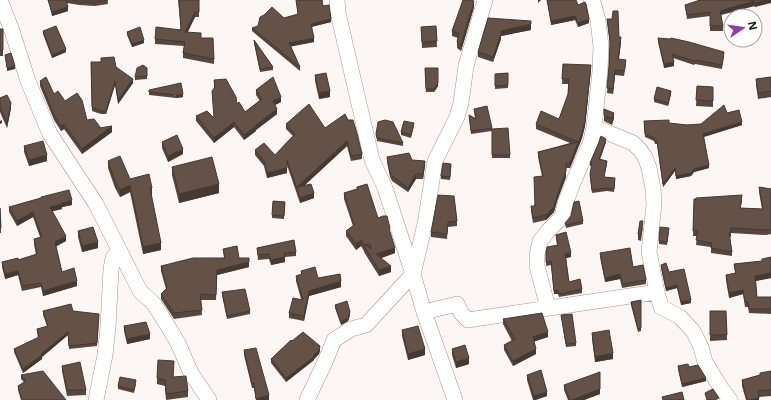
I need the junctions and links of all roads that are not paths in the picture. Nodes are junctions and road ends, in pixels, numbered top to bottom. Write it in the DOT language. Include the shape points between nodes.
graph roads {
  1 [pos="0,0"];
  2 [pos="338,0"];
  3 [pos="485,0"];
  4 [pos="592,0"];
  5 [pos="594,127"];
  6 [pos="119,249"];
  7 [pos="413,274"];
  8 [pos="656,292"];
  9 [pos="548,308"];
  10 [pos="424,312"];
  11 [pos="208,399"];
  12 [pos="96,400"];
  13 [pos="307,400"];
  14 [pos="455,400"];
  15 [pos="730,400"];
  1 -- 6 [label="street" via="28,82 50,134 96,204"];
  2 -- 7 [label="street" via="338,13 372,160 385,188"];
  3 -- 7 [label="street" via="466,66 457,117 435,161 425,224"];
  4 -- 5 [label="street" via="601,46"];
  5 -- 8 [label="street" via="633,143 645,157 653,189 649,252"];
  5 -- 9 [label="street" via="591,141 572,183 562,218 540,241 537,266"];
  6 -- 11 [label="street" via="140,291 154,304 166,323 191,374"];
  6 -- 12 [label="street" via="113,258 111,269 105,355"];
  7 -- 10 [label="street"];
  7 -- 13 [label="street" via="366,325 351,329 334,340"];
  8 -- 9 [label="street"];
  8 -- 15 [label="street" via="661,307 680,317 693,331 705,362"];
  9 -- 10 [label="street" via="468,320 457,304"];
  10 -- 14 [label="street"];
}
